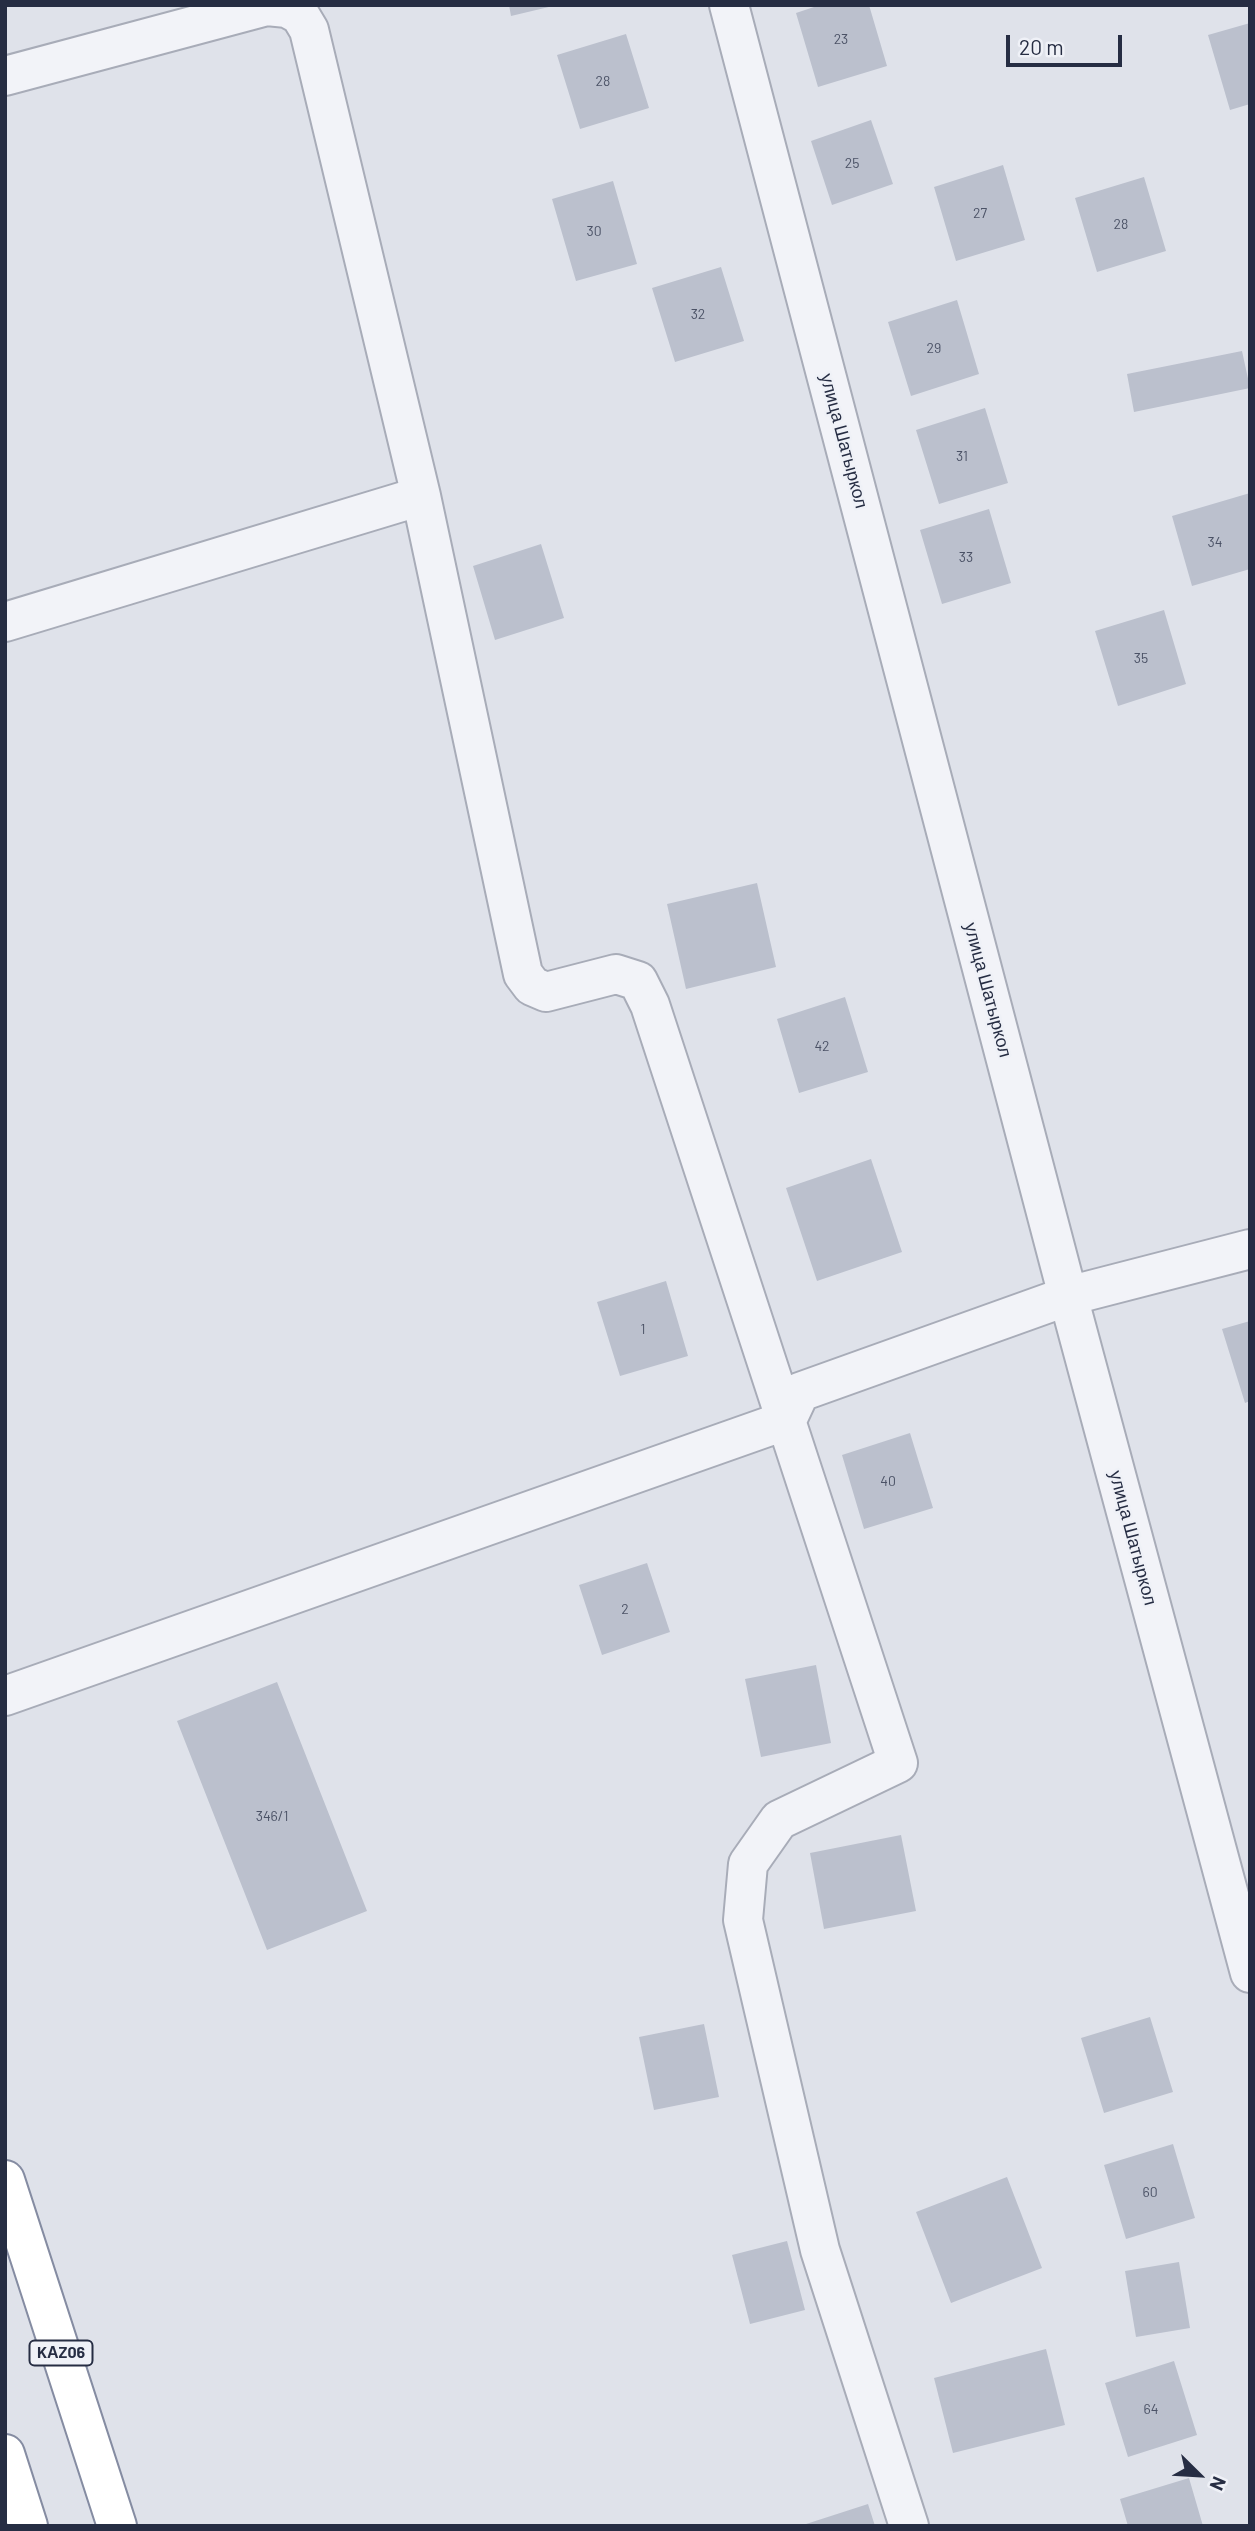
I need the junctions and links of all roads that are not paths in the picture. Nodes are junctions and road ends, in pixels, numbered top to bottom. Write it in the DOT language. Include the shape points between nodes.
graph roads {
  1 [pos="729,5"];
  2 [pos="5,76"];
  3 [pos="421,496"];
  4 [pos="5,622"];
  5 [pos="1250,1249"];
  6 [pos="1068,1296"];
  7 [pos="787,1420"];
  8 [pos="5,1696"];
  9 [pos="1250,1973"];
  10 [pos="5,2180"];
  11 [pos="5,2454"];
  12 [pos="29,2526"];
  13 [pos="117,2526"];
  14 [pos="909,2526"];
  1 -- 6 [label="street, улица Шатыркол"];
  2 -- 3 [label="street" via="267,6 300,15 309,30"];
  3 -- 4 [label="street"];
  3 -- 7 [label="street" via="523,974 546,992 616,974 638,981 650,1005"];
  5 -- 6 [label="street"];
  6 -- 7 [label="street" via="800,1392"];
  6 -- 9 [label="street, улица Шатыркол"];
  7 -- 8 [label="street"];
  7 -- 14 [label="street" via="898,1763 779,1820 748,1864 743,1920 820,2250"];
  10 -- 13 [label="highway, KАZ06"];
  11 -- 12 [label="highway"];
}
